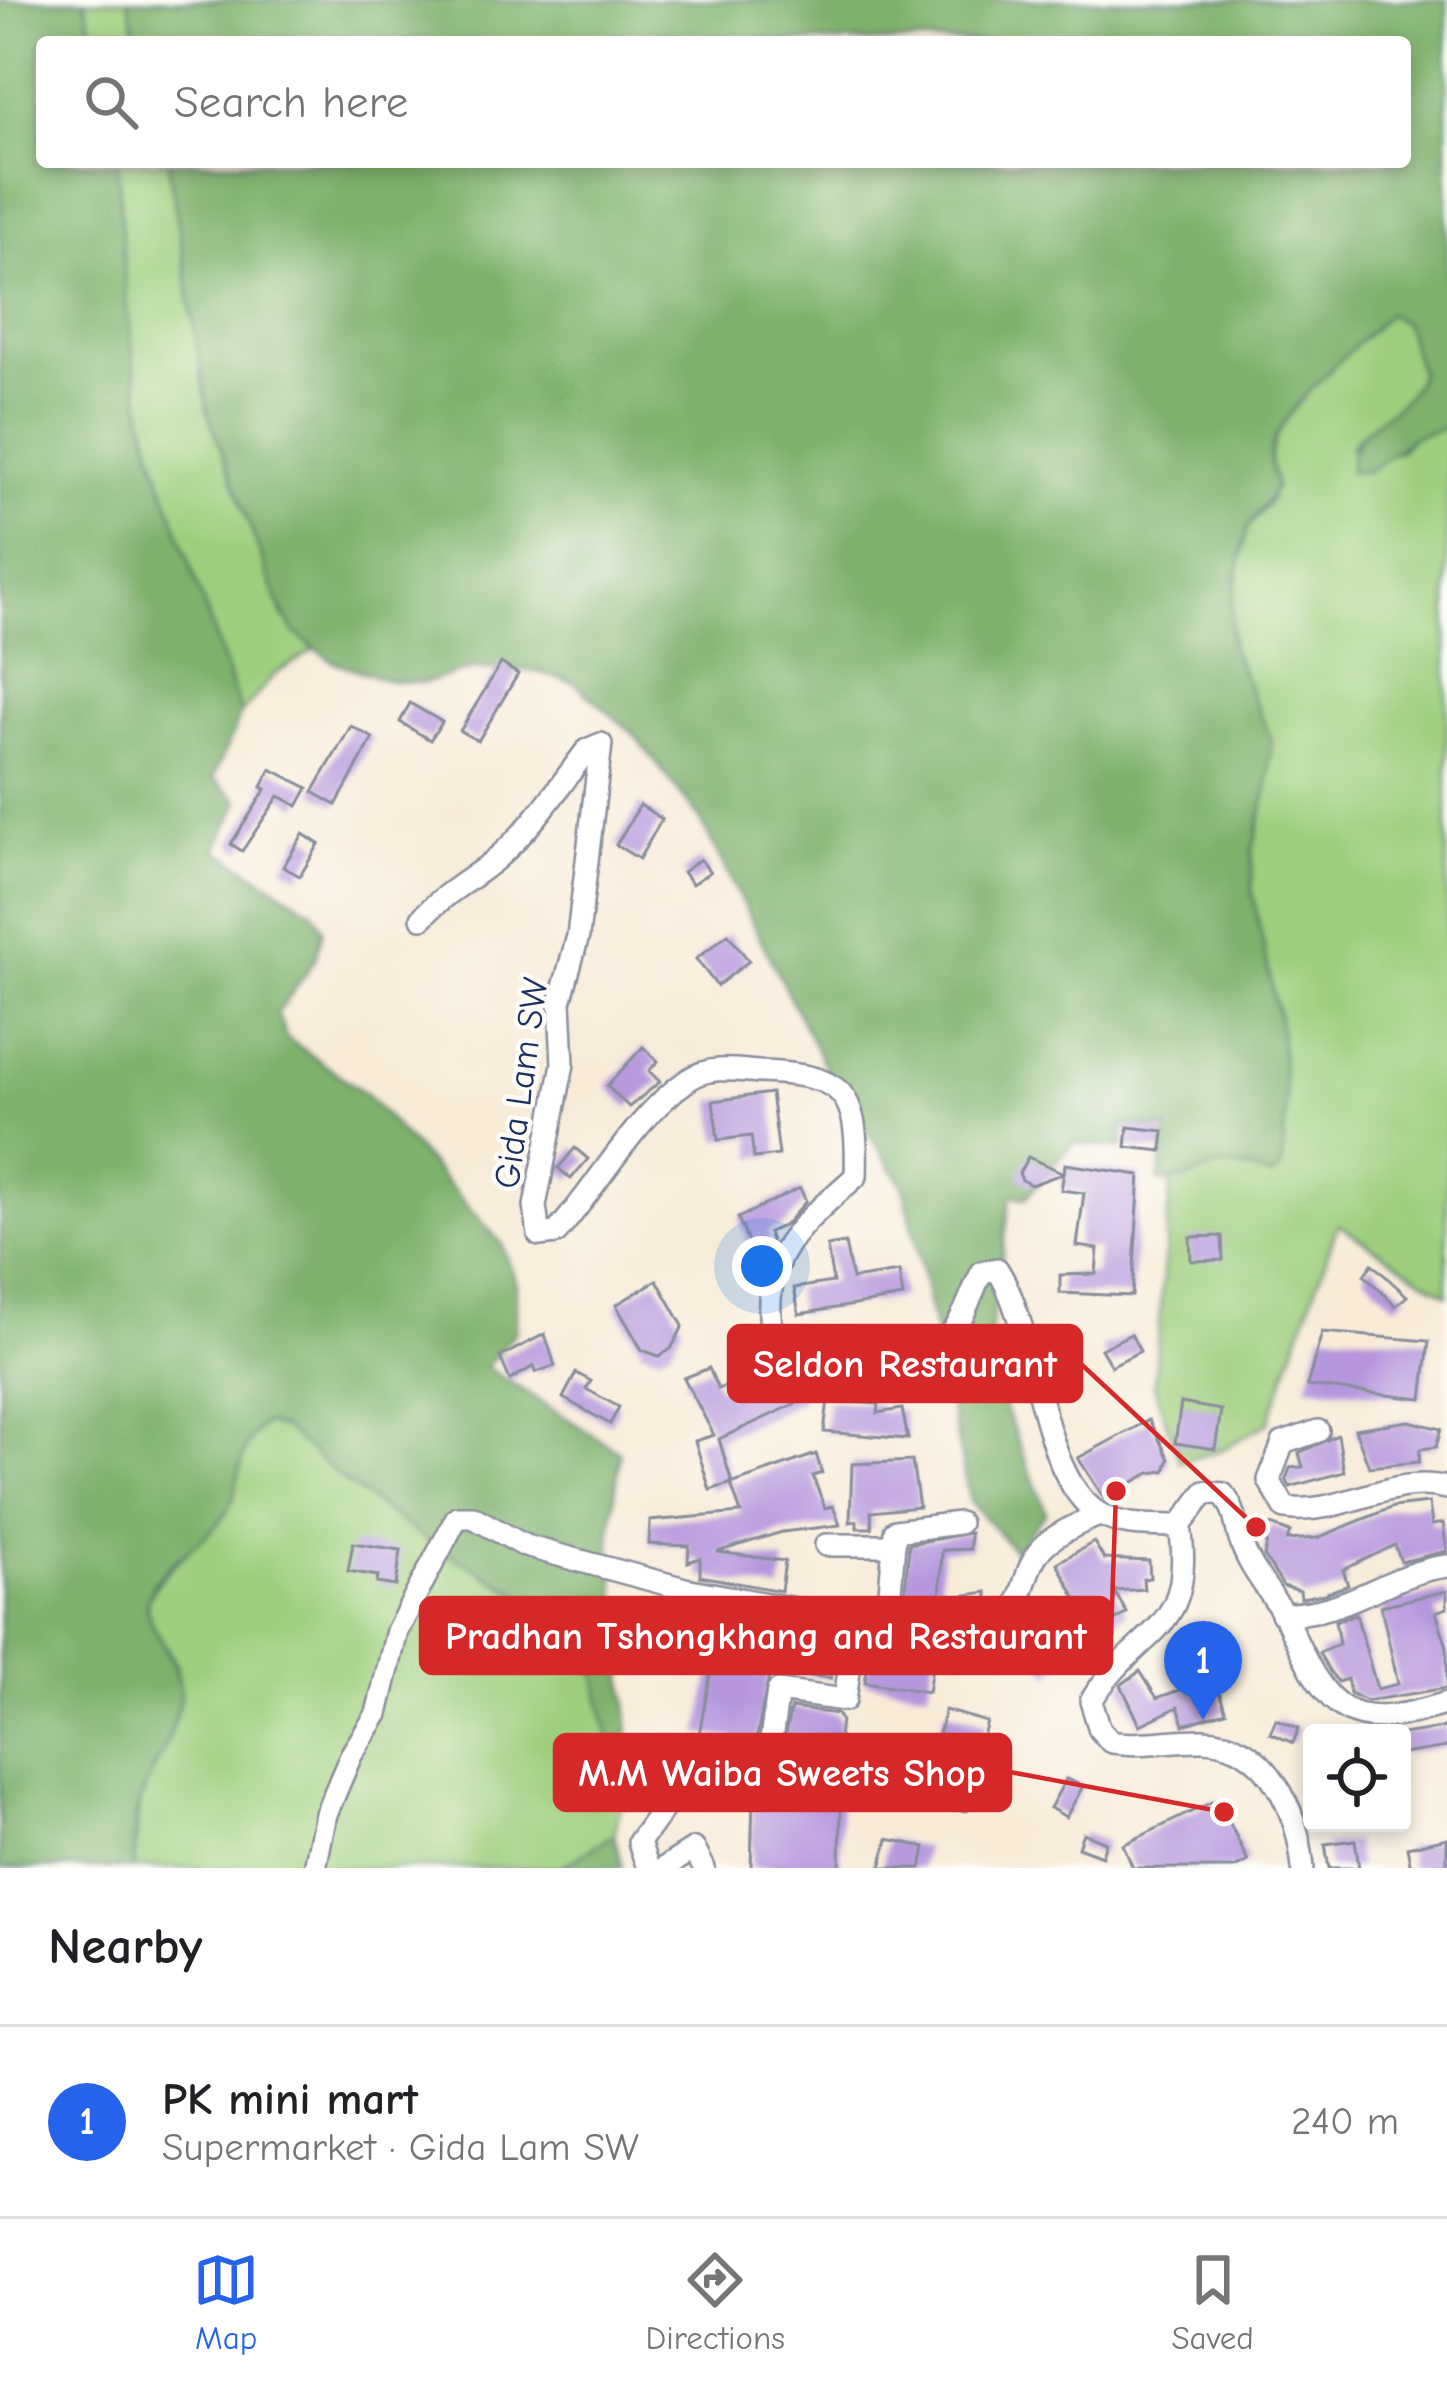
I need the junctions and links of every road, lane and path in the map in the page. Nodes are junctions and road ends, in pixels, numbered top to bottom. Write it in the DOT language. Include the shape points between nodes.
graph roads {
  1 [pos="422,918"];
  2 [pos="1318,1431"];
  3 [pos="1447,1488"];
  4 [pos="1100,1514"];
  5 [pos="959,1523"];
  6 [pos="1180,1526"];
  7 [pos="826,1544"];
  8 [pos="894,1545"];
  9 [pos="1447,1566"];
  10 [pos="1282,1614"];
  11 [pos="856,1620"];
  12 [pos="998,1636"];
  13 [pos="1447,1703"];
  14 [pos="315,1868"];
  15 [pos="648,1868"];
  16 [pos="664,1868"];
  17 [pos="704,1868"];
  18 [pos="1303,1868"];
  1 -- 4 [label="street, Gida Lam SW" via="509,846 587,750 601,744 578,936 560,1002 563,1064 535,1207 539,1235 556,1233 634,1136 698,1075 814,1074 834,1084 855,1124 856,1176 781,1251 767,1308 773,1342 853,1360 925,1354 956,1329 982,1272 997,1269 1012,1292 1060,1456 1080,1496"];
  2 -- 3 [label="street" via="1282,1443 1269,1480 1285,1508 1311,1513 1402,1486"];
  4 -- 6 [label="street"];
  4 -- 12 [label="street" via="1045,1540"];
  5 -- 8 [label="street" via="895,1531"];
  6 -- 10 [label="street" via="1205,1492 1223,1494"];
  6 -- 18 [label="street" via="1185,1581 1167,1621 1091,1701 1100,1730 1111,1742 1206,1740 1257,1759 1290,1808"];
  7 -- 8 [label="street"];
  8 -- 12 [label="street" via="889,1604"];
  9 -- 10 [label="street" via="1408,1575 1336,1611"];
  10 -- 13 [label="street" via="1298,1653 1341,1708 1370,1718"];
  11 -- 12 [label="street" via="982,1643"];
  11 -- 14 [label="street" via="685,1589 525,1546 473,1517 457,1517 397,1631 376,1714 326,1814"];
  11 -- 15 [label="street" via="845,1700 778,1691 769,1754 709,1794 668,1802 639,1842"];
  16 -- 17 [label="street" via="694,1849"];
}
